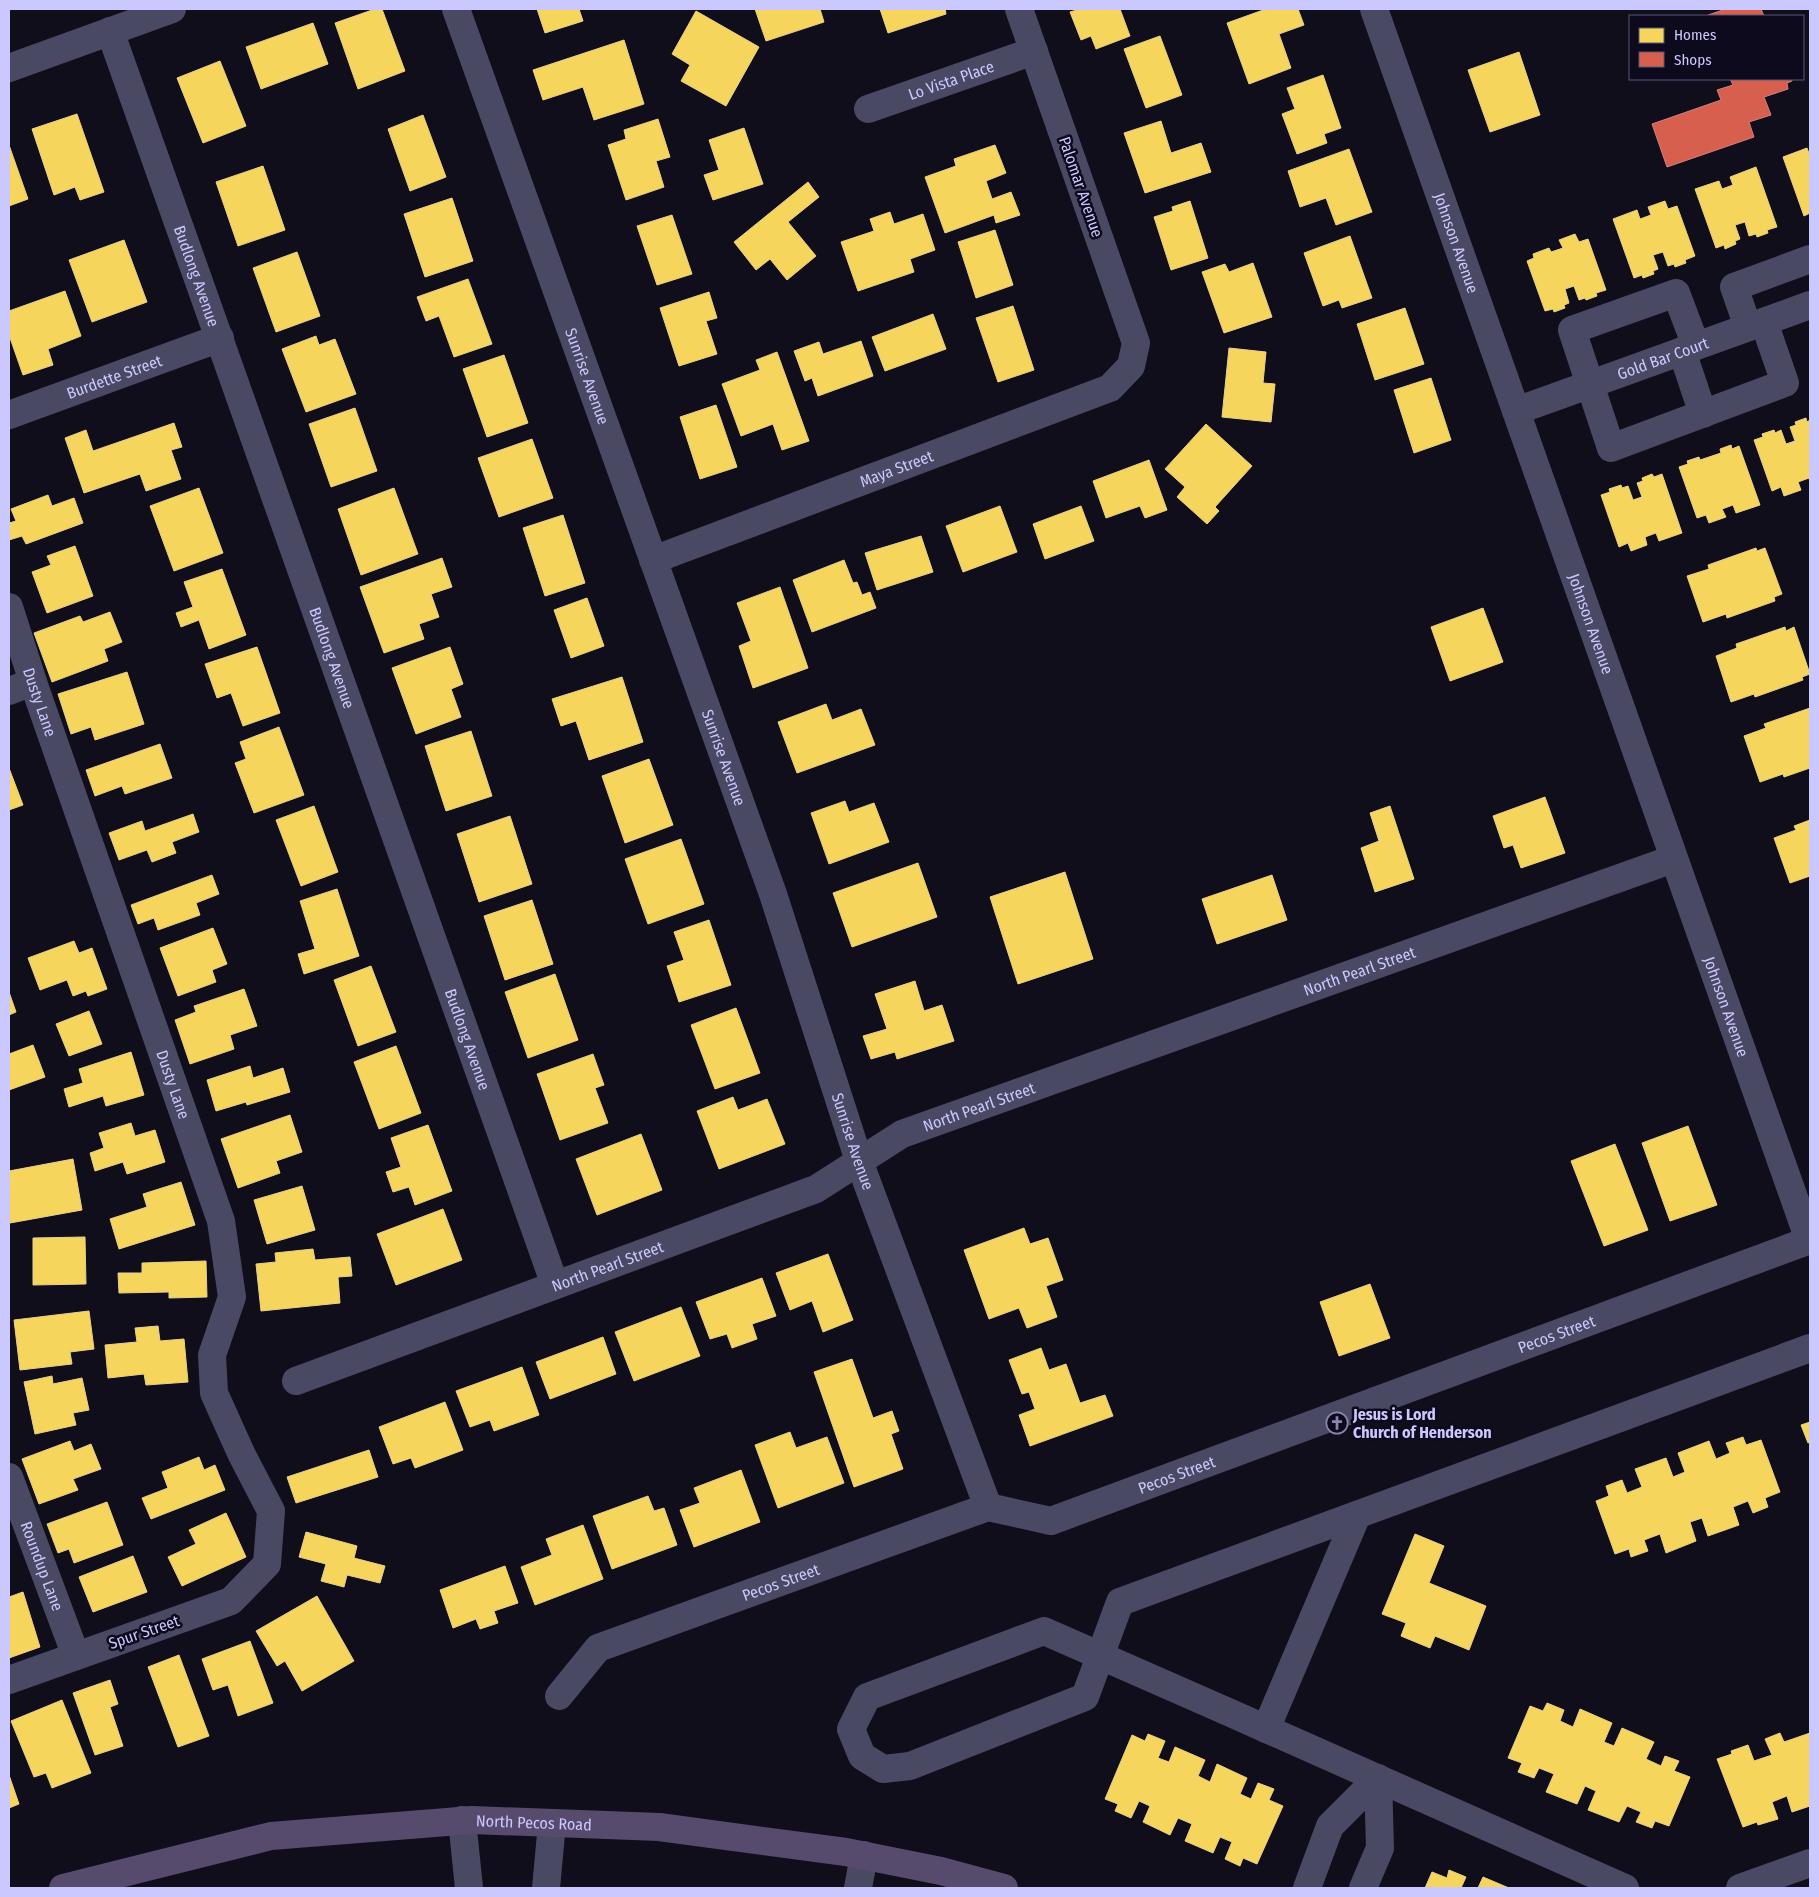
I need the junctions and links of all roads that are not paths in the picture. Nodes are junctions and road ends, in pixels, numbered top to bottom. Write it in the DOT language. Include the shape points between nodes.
graph roads {
  1 [pos="172,9"];
  2 [pos="456,9"];
  3 [pos="1019,9"];
  4 [pos="1381,11"];
  5 [pos="110,31"];
  6 [pos="1034,51"];
  7 [pos="9,68"];
  8 [pos="868,109"];
  9 [pos="1810,259"];
  10 [pos="1810,305"];
  11 [pos="1756,324"];
  12 [pos="220,338"];
  13 [pos="1689,349"];
  14 [pos="1131,366"];
  15 [pos="1590,385"];
  16 [pos="1516,411"];
  17 [pos="1704,414"];
  18 [pos="9,415"];
  19 [pos="653,560"];
  20 [pos="9,608"];
  21 [pos="21,687"];
  22 [pos="1674,859"];
  23 [pos="859,1162"];
  24 [pos="1810,1240"];
  25 [pos="555,1285"];
  26 [pos="1810,1348"];
  27 [pos="296,1381"];
  28 [pos="9,1477"];
  29 [pos="988,1506"];
  30 [pos="1357,1515"];
  31 [pos="267,1564"];
  32 [pos="76,1656"];
  33 [pos="1100,1656"];
  34 [pos="9,1680"];
  35 [pos="560,1696"];
  36 [pos="1266,1729"];
  37 [pos="1378,1778"];
  38 [pos="462,1820"];
  39 [pos="552,1823"];
  40 [pos="864,1855"];
  41 [pos="1805,1873"];
  42 [pos="63,1888"];
  43 [pos="469,1888"];
  44 [pos="546,1888"];
  45 [pos="858,1888"];
  46 [pos="1004,1888"];
  47 [pos="1307,1888"];
  48 [pos="1363,1888"];
  49 [pos="1625,1888"];
  50 [pos="1740,1888"];
  1 -- 5 [label="street"];
  2 -- 19 [label="street, Sunrise Avenue"];
  3 -- 6 [label="street, Palomar Avenue"];
  4 -- 16 [label="street, Johnson Avenue"];
  5 -- 7 [label="street"];
  5 -- 12 [label="street, Budlong Avenue"];
  6 -- 8 [label="street, Lo Vista Place"];
  6 -- 14 [label="street, Palomar Avenue" via="1136,343"];
  9 -- 11 [label="street" via="1734,287"];
  10 -- 11 [label="street, Gold Bar Court"];
  11 -- 13 [label="street, Gold Bar Court"];
  11 -- 17 [label="street" via="1785,383"];
  12 -- 18 [label="street, Burdette Street"];
  12 -- 25 [label="street, Budlong Avenue"];
  13 -- 15 [label="street, Gold Bar Court"];
  13 -- 15 [label="street" via="1676,293 1572,330"];
  13 -- 17 [label="street"];
  14 -- 19 [label="street, Maya Street" via="1110,388"];
  15 -- 16 [label="street, Gold Bar Court"];
  15 -- 17 [label="street" via="1611,448"];
  16 -- 22 [label="street, Johnson Avenue"];
  19 -- 23 [label="street, Sunrise Avenue" via="773,894"];
  20 -- 21 [label="street, Dusty Lane"];
  21 -- 31 [label="street, Dusty Lane" via="221,1221 232,1297 212,1355 214,1393 271,1511"];
  22 -- 23 [label="street, North Pearl Street" via="902,1134"];
  22 -- 24 [label="street, Johnson Avenue"];
  23 -- 25 [label="street, North Pearl Street" via="816,1189"];
  23 -- 29 [label="street, Sunrise Avenue"];
  24 -- 29 [label="street, Pecos Street" via="1051,1521"];
  25 -- 27 [label="street, North Pearl Street"];
  26 -- 30 [label="street"];
  28 -- 32 [label="street, Roundup Lane"];
  29 -- 35 [label="street, Pecos Street" via="598,1648"];
  30 -- 33 [label="street" via="1120,1602"];
  30 -- 36 [label="street"];
  31 -- 32 [label="street, Spur Street" via="231,1601"];
  32 -- 34 [label="street, Spur Street"];
  33 -- 33 [label="street" via="1044,1631 866,1697 851,1729 862,1756 883,1769 910,1766 1085,1697"];
  33 -- 36 [label="street"];
  36 -- 37 [label="street"];
  37 -- 47 [label="street" via="1330,1826"];
  37 -- 48 [label="street" via="1380,1848"];
  37 -- 49 [label="street"];
  38 -- 39 [label="main road, North Pecos Road"];
  38 -- 42 [label="main road, North Pecos Road" via="271,1836"];
  38 -- 43 [label="street"];
  39 -- 40 [label="main road, North Pecos Road" via="659,1827"];
  39 -- 44 [label="street"];
  40 -- 45 [label="street"];
  40 -- 46 [label="main road, North Pecos Road"];
  41 -- 50 [label="street"];
}
